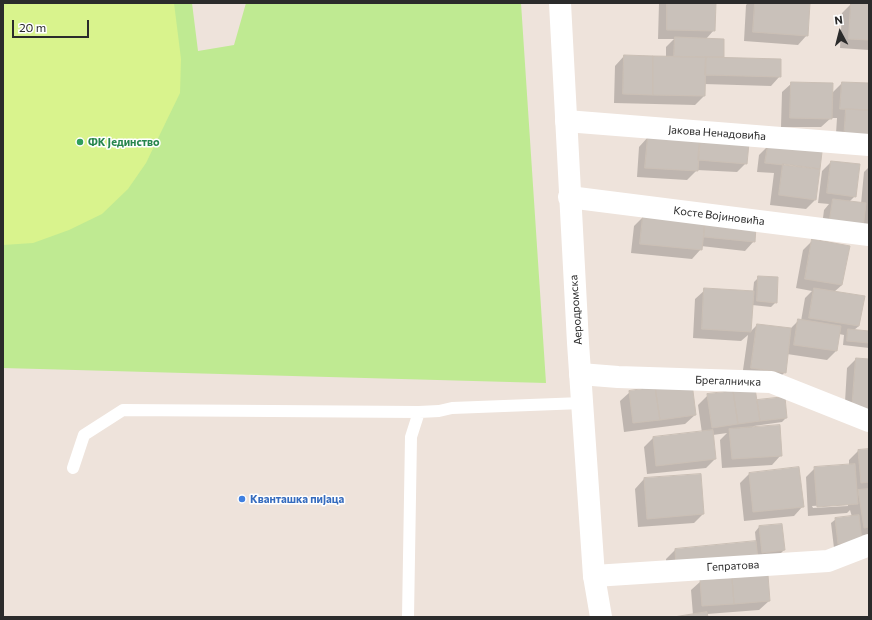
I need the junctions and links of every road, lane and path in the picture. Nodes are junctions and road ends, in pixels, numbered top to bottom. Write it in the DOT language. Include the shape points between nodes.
graph roads {
  1 [pos="560,3"];
  2 [pos="566,121"];
  3 [pos="869,145"];
  4 [pos="569,197"];
  5 [pos="869,235"];
  6 [pos="580,374"];
  7 [pos="582,403"];
  8 [pos="419,412"];
  9 [pos="869,421"];
  10 [pos="73,468"];
  11 [pos="869,545"];
  12 [pos="594,576"];
  13 [pos="408,617"];
  14 [pos="601,617"];
  1 -- 2 [label="street, Аеродромска"];
  2 -- 3 [label="street, Јакова Ненадовића"];
  2 -- 4 [label="street, Аеродромска"];
  4 -- 5 [label="street, Косте Војиновића"];
  4 -- 6 [label="street, Аеродромска"];
  6 -- 7 [label="street, Аеродромска"];
  6 -- 9 [label="street, Брегалничка" via="771,382"];
  7 -- 8 [label="lane" via="452,408"];
  7 -- 12 [label="street, Аеродромска"];
  8 -- 10 [label="lane" via="123,410 84,435"];
  8 -- 13 [label="lane" via="411,437"];
  11 -- 12 [label="street, Гепратова" via="828,561"];
  12 -- 14 [label="street, Аеродромска"];
}
